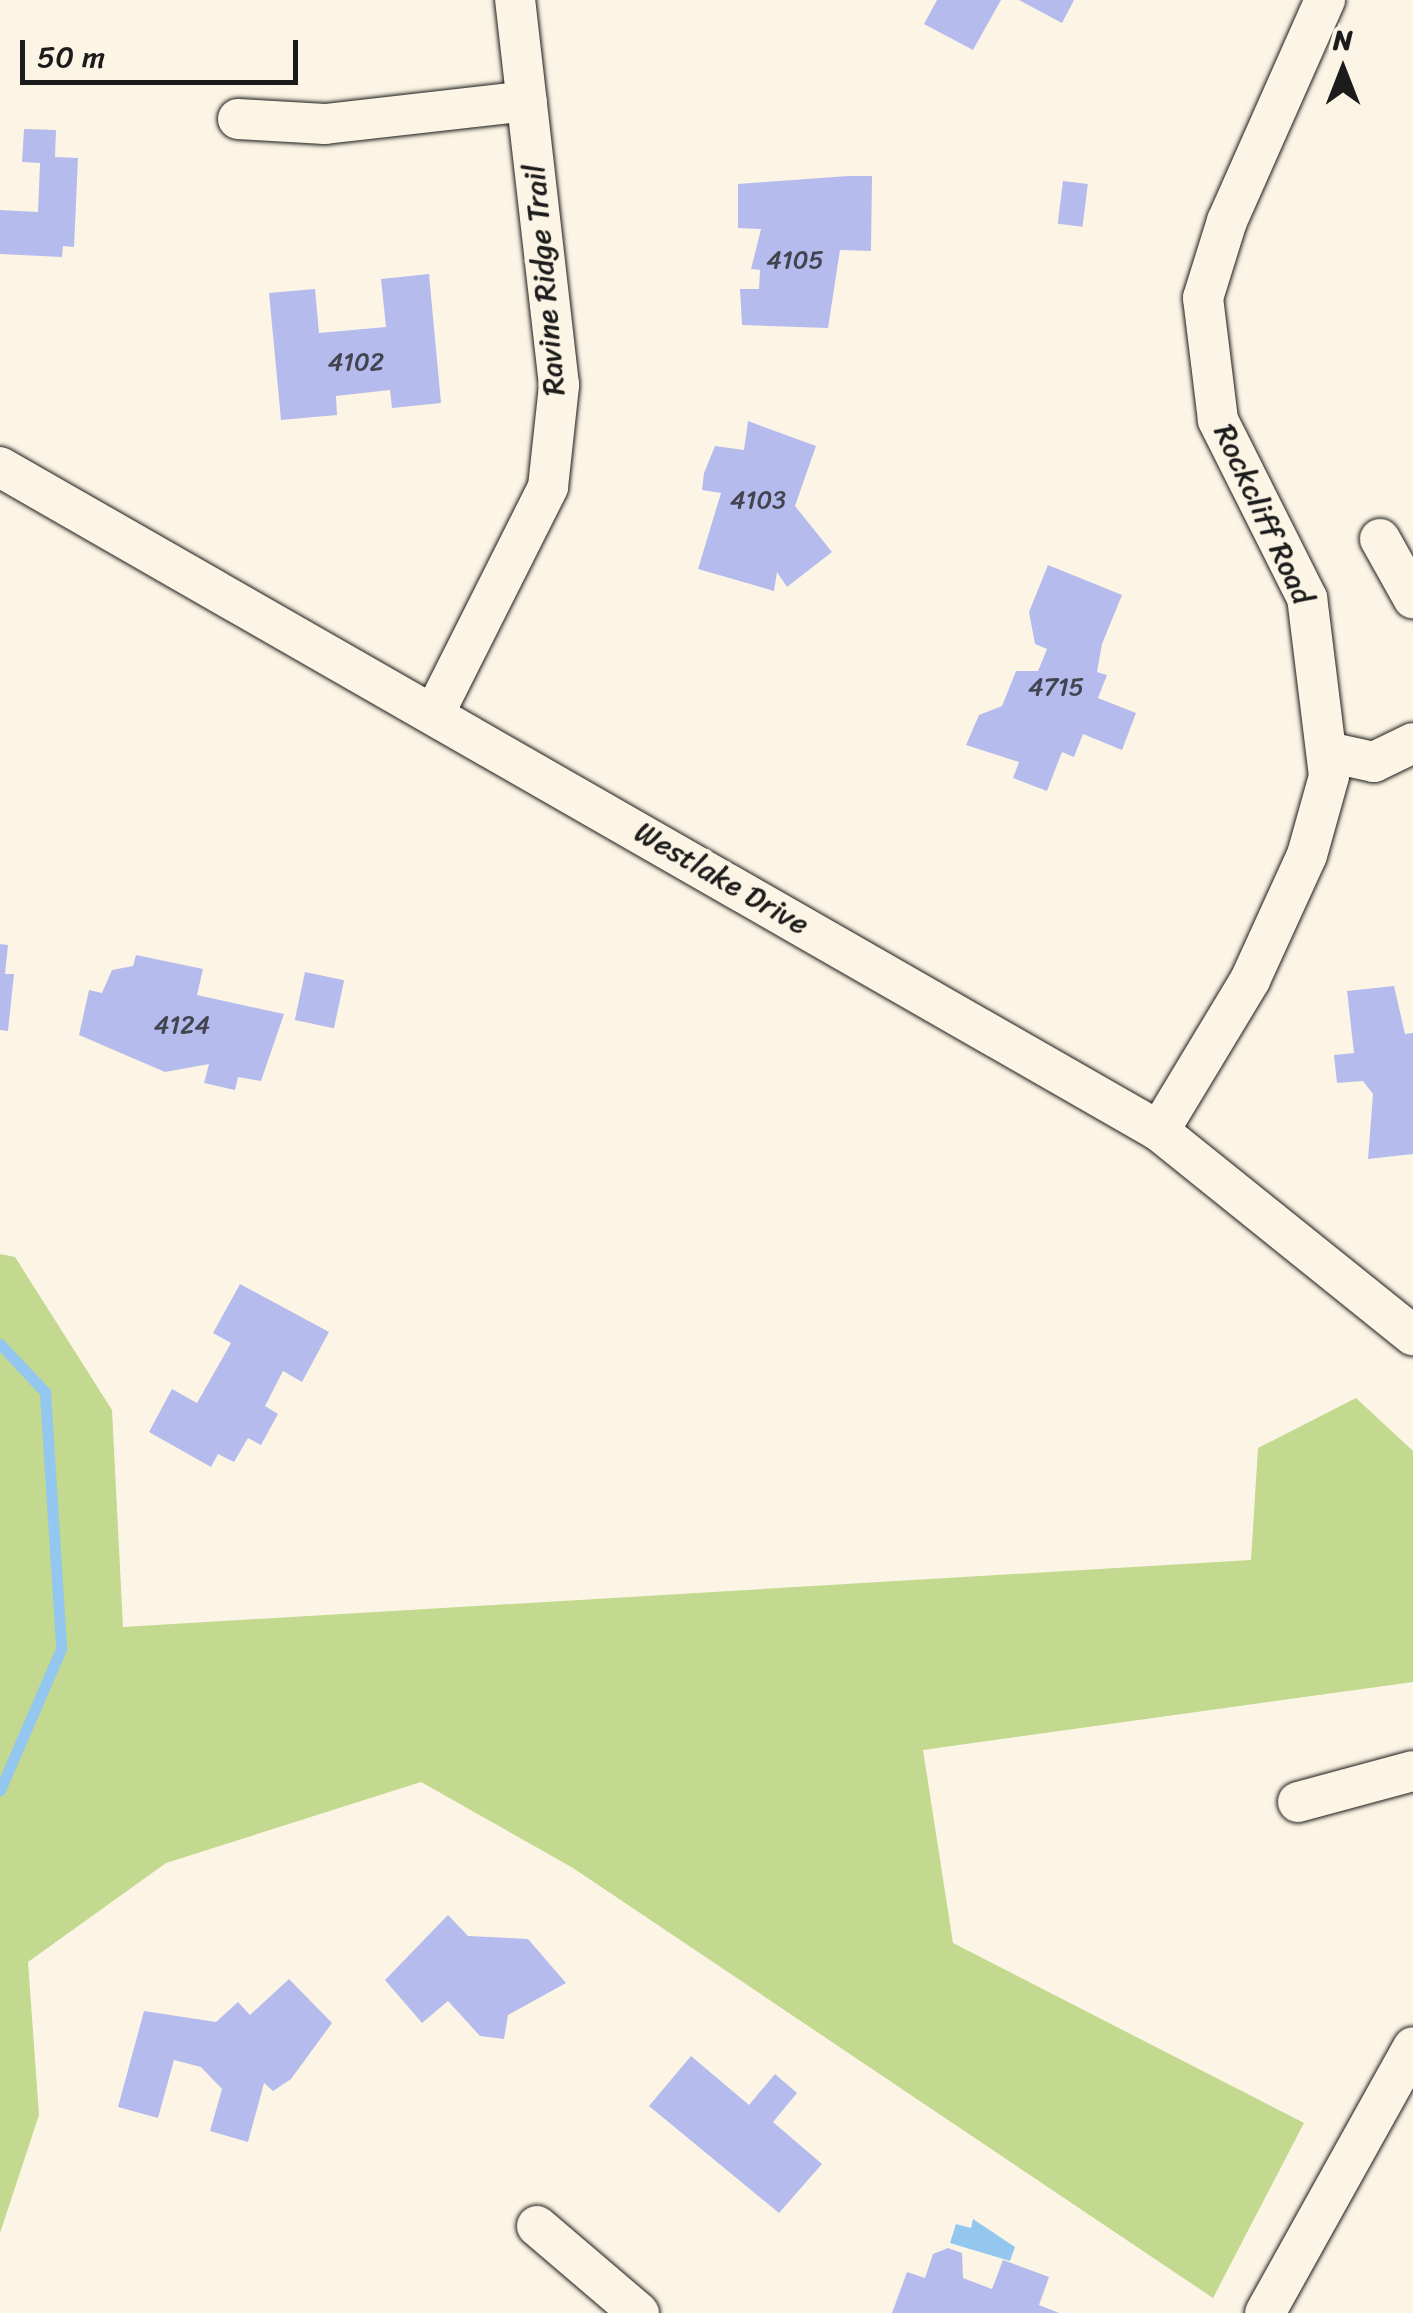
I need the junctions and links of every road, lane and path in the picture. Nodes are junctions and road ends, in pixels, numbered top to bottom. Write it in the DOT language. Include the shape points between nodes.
graph roads {
  1 [pos="515,0"];
  2 [pos="1325,0"];
  3 [pos="526,101"];
  4 [pos="238,119"];
  5 [pos="0,467"];
  6 [pos="1380,539"];
  7 [pos="1413,598"];
  8 [pos="434,714"];
  9 [pos="1413,743"];
  10 [pos="1328,752"];
  11 [pos="1159,1130"];
  12 [pos="1413,1335"];
  13 [pos="1413,1771"];
  14 [pos="1298,1802"];
  15 [pos="1413,2047"];
  16 [pos="537,2226"];
  17 [pos="639,2313"];
  18 [pos="1265,2313"];
  1 -- 3 [label="street, Ravine Ridge Trail"];
  2 -- 10 [label="street, Rockcliff Road" via="1226,221 1203,298 1218,420 1307,598"];
  3 -- 4 [label="street" via="325,124"];
  3 -- 8 [label="street, Ravine Ridge Trail" via="559,385 548,487"];
  5 -- 8 [label="street, Westlake Drive"];
  6 -- 7 [label="street"];
  8 -- 11 [label="street, Westlake Drive"];
  9 -- 10 [label="street" via="1374,762"];
  10 -- 11 [label="street, Rockcliff Road" via="1308,855 1250,980"];
  11 -- 12 [label="street, Westlake Drive"];
  13 -- 14 [label="street"];
  15 -- 18 [label="street"];
  16 -- 17 [label="street"];
}
